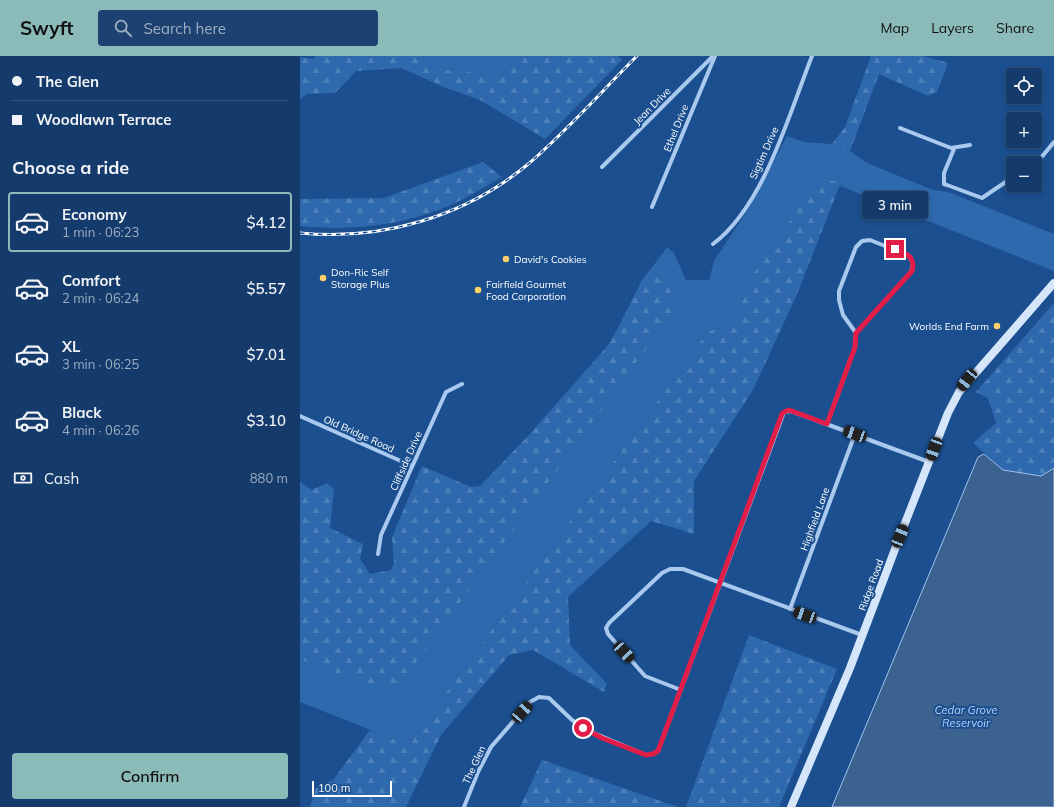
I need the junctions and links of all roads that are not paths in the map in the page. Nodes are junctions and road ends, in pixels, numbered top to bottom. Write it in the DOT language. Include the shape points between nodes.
graph roads {
  1 [pos="714,56"];
  2 [pos="812,56"];
  3 [pos="900,128"];
  4 [pos="1054,142"];
  5 [pos="970,145"];
  6 [pos="954,148"];
  7 [pos="1042,157"];
  8 [pos="602,167"];
  9 [pos="1006,182"];
  10 [pos="652,207"];
  11 [pos="713,244"];
  12 [pos="1054,283"];
  13 [pos="856,333"];
  14 [pos="462,384"];
  15 [pos="300,416"];
  16 [pos="827,424"];
  17 [pos="855,434"];
  18 [pos="930,462"];
  19 [pos="412,466"];
  20 [pos="378,554"];
  21 [pos="720,583"];
  22 [pos="790,609"];
  23 [pos="863,636"];
  24 [pos="680,690"];
  25 [pos="464,807"];
  26 [pos="791,807"];
  1 -- 8 [label="street, Jean Drive"];
  1 -- 10 [label="street, Ethel Drive"];
  2 -- 11 [label="street, Sigtim Drive" via="763,177 740,216 724,236"];
  3 -- 6 [label="street"];
  4 -- 7 [label="street"];
  5 -- 6 [label="street"];
  6 -- 9 [label="street" via="943,178 947,186 982,198"];
  12 -- 18 [label="main road, Ridge Road" via="1029,314 967,380 948,413"];
  13 -- 13 [label="street" via="913,268 912,259 908,255 870,240 862,241 856,247 839,296 842,312"];
  13 -- 16 [label="street" via="855,347"];
  14 -- 19 [label="street, Cliffside Drive" via="446,392"];
  15 -- 19 [label="street, Old Bridge Road"];
  16 -- 17 [label="street"];
  16 -- 21 [label="street" via="789,410 782,414"];
  17 -- 18 [label="street"];
  17 -- 22 [label="street, Highfield Lane"];
  18 -- 23 [label="main road, Ridge Road"];
  19 -- 20 [label="street, Cliffside Drive" via="381,535"];
  21 -- 22 [label="street"];
  21 -- 24 [label="street"];
  21 -- 24 [label="street" via="683,569 670,569 658,576 606,628 608,634 642,673 650,679"];
  22 -- 23 [label="street"];
  23 -- 26 [label="main road, Ridge Road"];
  24 -- 25 [label="street, The Glen" via="659,748 656,753 648,755 602,738 577,724 549,698 536,698 491,747"];
}
